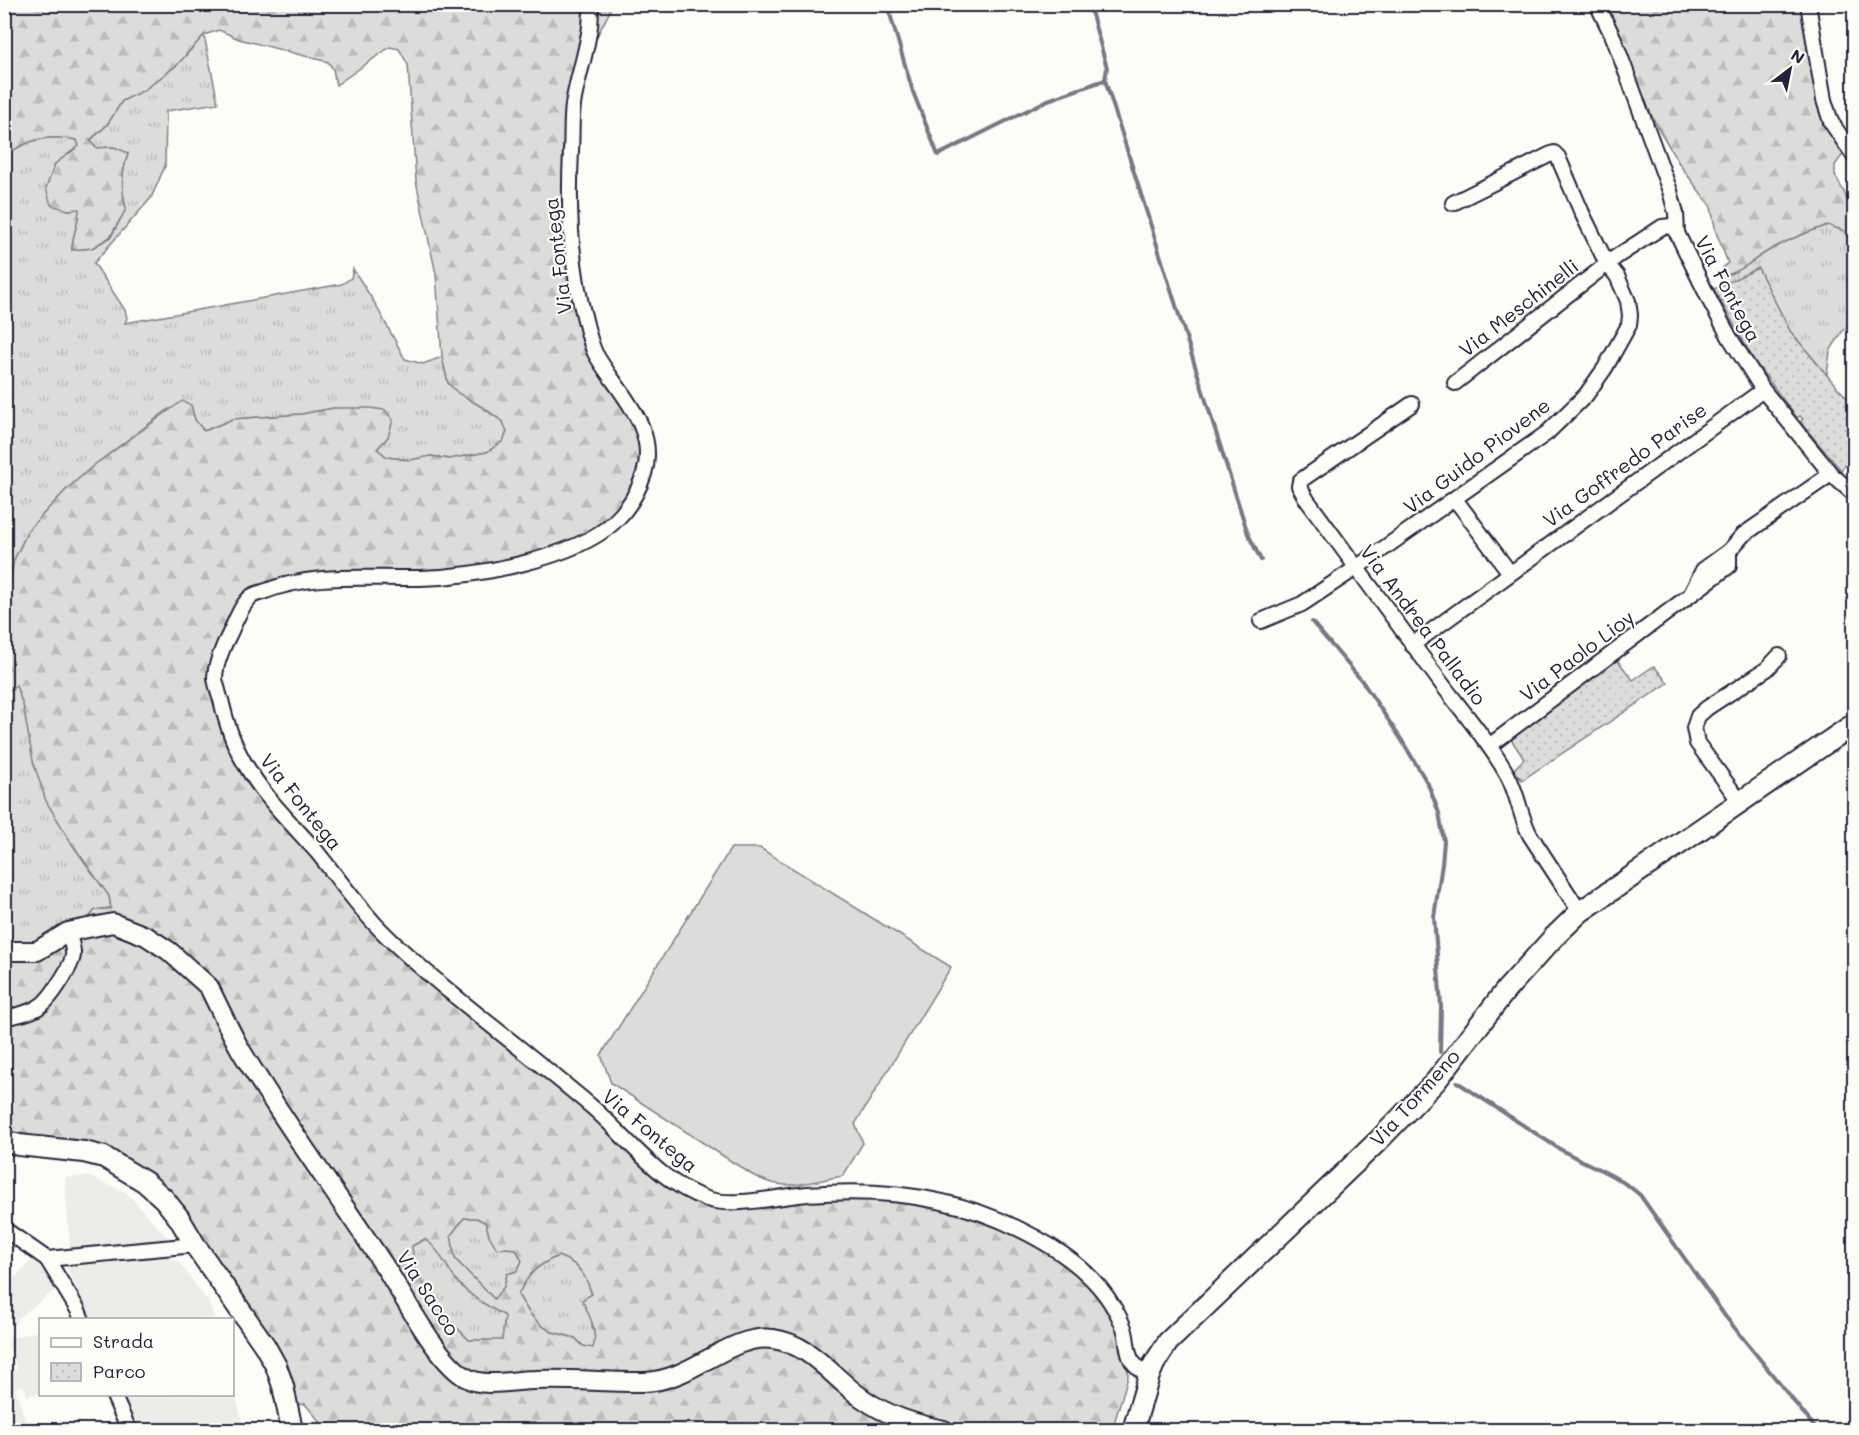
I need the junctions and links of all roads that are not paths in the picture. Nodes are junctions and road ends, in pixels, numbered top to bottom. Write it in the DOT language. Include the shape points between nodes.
graph roads {
  1 [pos="591,4"];
  2 [pos="1597,4"];
  3 [pos="1808,4"];
  4 [pos="1854,156"];
  5 [pos="1453,203"];
  6 [pos="1677,233"];
  7 [pos="1607,264"];
  8 [pos="1455,383"];
  9 [pos="1763,390"];
  10 [pos="1412,404"];
  11 [pos="1831,474"];
  12 [pos="1854,494"];
  13 [pos="1455,499"];
  14 [pos="1356,568"];
  15 [pos="1510,573"];
  16 [pos="1261,621"];
  17 [pos="1413,645"];
  18 [pos="1779,656"];
  19 [pos="1854,724"];
  20 [pos="1489,746"];
  21 [pos="1741,803"];
  22 [pos="1580,912"];
  23 [pos="68,932"];
  24 [pos="4,949"];
  25 [pos="4,1016"];
  26 [pos="4,1141"];
  27 [pos="4,1228"];
  28 [pos="195,1245"];
  29 [pos="47,1259"];
  30 [pos="81,1318"];
  31 [pos="1149,1376"];
  32 [pos="113,1396"];
  33 [pos="129,1431"];
  34 [pos="292,1431"];
  35 [pos="944,1431"];
  36 [pos="1133,1431"];
  1 -- 31 [label="street, Via Fontega" via="590,33 573,106 570,222 579,297 591,346 634,411 648,448 646,470 633,500 613,524 595,536 576,547 532,561 470,575 312,579 251,597 223,647 215,679 227,726 245,764 271,801 374,924 594,1109 680,1187 708,1200 734,1202 856,1191 891,1192 925,1197 987,1215 1051,1247 1093,1278 1123,1325 1134,1364"];
  2 -- 6 [label="street, Via Fontega" via="1614,39 1670,191"];
  3 -- 4 [label="street" via="1824,100 1832,122"];
  5 -- 7 [label="street, Via Meschinelli" via="1554,153"];
  6 -- 7 [label="street, Via Meschinelli" via="1671,226 1662,227"];
  6 -- 9 [label="street, Via Fontega" via="1730,338"];
  7 -- 8 [label="street, Via Meschinelli"];
  7 -- 13 [label="street, Via Guido Piovene" via="1617,276 1630,315 1625,334 1605,368 1586,395 1547,433"];
  9 -- 11 [label="street, Via Fontega"];
  9 -- 15 [label="street, Via Goffredo Parise"];
  10 -- 14 [label="street, Via Andrea Palladio" via="1300,481 1307,500"];
  11 -- 12 [label="street, Via Fontega"];
  11 -- 20 [label="street, Via Paolo Lioy" via="1743,535 1703,570 1689,597"];
  13 -- 14 [label="street, Via Guido Piovene"];
  13 -- 15 [label="street"];
  14 -- 16 [label="street, Via Guido Piovene" via="1302,604"];
  14 -- 17 [label="street, Via Andrea Palladio"];
  15 -- 17 [label="street, Via Goffredo Parise"];
  17 -- 20 [label="street, Via Andrea Palladio"];
  18 -- 21 [label="street" via="1767,669 1707,708 1698,716 1694,728 1697,743"];
  19 -- 21 [label="main road, Via Tormeno"];
  20 -- 22 [label="street, Via Andrea Palladio" via="1515,791 1530,835"];
  21 -- 22 [label="main road, Via Tormeno"];
  22 -- 31 [label="main road, Via Tormeno" via="1506,990 1436,1081 1184,1325 1168,1342"];
  23 -- 24 [label="street, Via Sacco" via="37,951"];
  23 -- 25 [label="street" via="74,954 52,993 40,1007"];
  23 -- 35 [label="street, Via Sacco" via="113,923 146,936 204,981 287,1123 441,1355 467,1379 479,1383 648,1382 690,1370 754,1338 772,1339 791,1343 822,1363 877,1408"];
  26 -- 28 [label="main road" via="105,1157 164,1199"];
  27 -- 29 [label="street"];
  28 -- 29 [label="street"];
  28 -- 34 [label="main road" via="276,1366"];
  29 -- 30 [label="street"];
  31 -- 36 [label="main road, Via Tormeno"];
  32 -- 33 [label="street"];
}
